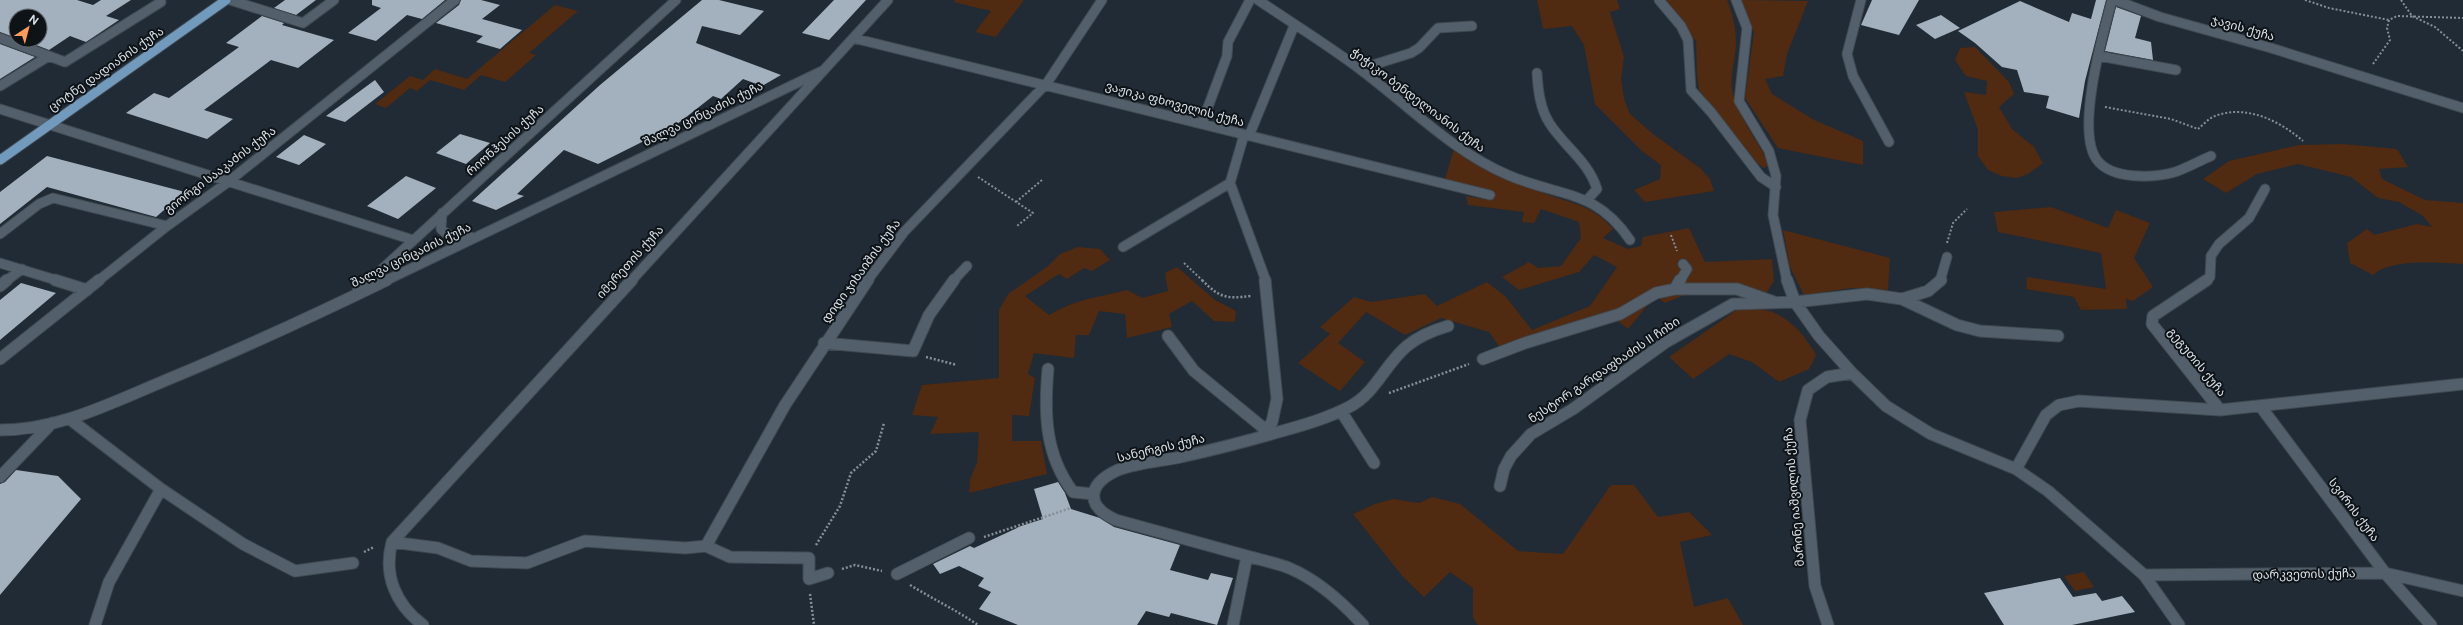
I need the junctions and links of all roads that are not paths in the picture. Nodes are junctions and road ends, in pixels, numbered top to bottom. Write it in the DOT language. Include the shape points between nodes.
graph roads {
  1 [pos="226,0"];
  2 [pos="230,0"];
  3 [pos="334,0"];
  4 [pos="455,0"];
  5 [pos="676,0"];
  6 [pos="888,0"];
  7 [pos="1102,0"];
  8 [pos="1250,0"];
  9 [pos="1258,0"];
  10 [pos="1660,0"];
  11 [pos="1736,0"];
  12 [pos="1861,0"];
  13 [pos="2114,0"];
  14 [pos="161,2"];
  15 [pos="1294,26"];
  16 [pos="1472,26"];
  17 [pos="0,38"];
  18 [pos="853,38"];
  19 [pos="49,56"];
  20 [pos="2099,56"];
  21 [pos="1360,69"];
  22 [pos="2176,70"];
  23 [pos="822,71"];
  24 [pos="1536,73"];
  25 [pos="1047,83"];
  26 [pos="0,86"];
  27 [pos="2463,108"];
  28 [pos="0,109"];
  29 [pos="1202,123"];
  30 [pos="47,125"];
  31 [pos="1247,136"];
  32 [pos="1889,142"];
  33 [pos="2211,156"];
  34 [pos="0,160"];
  35 [pos="228,182"];
  36 [pos="1230,182"];
  37 [pos="1776,187"];
  38 [pos="2265,189"];
  39 [pos="1490,195"];
  40 [pos="1587,200"];
  41 [pos="442,213"];
  42 [pos="167,226"];
  43 [pos="0,234"];
  44 [pos="480,236"];
  45 [pos="413,240"];
  46 [pos="1630,240"];
  47 [pos="1123,248"];
  48 [pos="1947,257"];
  49 [pos="0,263"];
  50 [pos="1683,264"];
  51 [pos="967,266"];
  52 [pos="22,269"];
  53 [pos="0,286"];
  54 [pos="1675,289"];
  55 [pos="87,290"];
  56 [pos="350,298"];
  57 [pos="1902,299"];
  58 [pos="1774,302"];
  59 [pos="1795,302"];
  60 [pos="1448,326"];
  61 [pos="1168,336"];
  62 [pos="2058,336"];
  63 [pos="824,343"];
  64 [pos="0,359"];
  65 [pos="1483,359"];
  66 [pos="1048,368"];
  67 [pos="1852,373"];
  68 [pos="2463,384"];
  69 [pos="2261,407"];
  70 [pos="2220,410"];
  71 [pos="1341,411"];
  72 [pos="71,420"];
  73 [pos="52,423"];
  74 [pos="0,430"];
  75 [pos="1264,432"];
  76 [pos="1374,463"];
  77 [pos="2016,469"];
  78 [pos="0,477"];
  79 [pos="1500,486"];
  80 [pos="161,489"];
  81 [pos="1094,497"];
  82 [pos="969,538"];
  83 [pos="392,542"];
  84 [pos="706,546"];
  85 [pos="1246,556"];
  86 [pos="353,563"];
  87 [pos="828,573"];
  88 [pos="2385,573"];
  89 [pos="897,574"];
  90 [pos="2144,575"];
  91 [pos="2463,591"];
  92 [pos="95,625"];
  93 [pos="423,625"];
  94 [pos="1233,625"];
  95 [pos="1363,625"];
  96 [pos="1828,625"];
  97 [pos="2179,625"];
  98 [pos="2431,625"];
  1 -- 30 [label="main road, ცოტნე დადიანის ქუჩა"];
  2 -- 3 [label="street" via="303,23"];
  4 -- 35 [label="street, გიორგი სააკაძის ქუჩა"];
  5 -- 41 [label="street, რიონჰესის ქუჩა"];
  6 -- 18 [label="street, იმერეთის ქუჩა"];
  7 -- 25 [label="street, დიდი ჯიხაიშის ქუჩა"];
  8 -- 29 [label="street" via="1228,42 1227,56"];
  9 -- 15 [label="street, ჭიჭიკო ბენდელიანის ქუჩა"];
  10 -- 37 [label="street" via="1681,26 1688,40 1691,90 1761,177"];
  11 -- 37 [label="street" via="1748,28 1739,101 1769,151 1776,176"];
  12 -- 32 [label="street" via="1847,54 1853,76"];
  13 -- 20 [label="street"];
  13 -- 27 [label="street, ჯავის ქუჩა" via="2160,18 2365,76"];
  14 -- 19 [label="street" via="65,62"];
  15 -- 21 [label="street, ჭიჭიკო ბენდელიანის ქუჩა"];
  15 -- 31 [label="street"];
  16 -- 21 [label="street" via="1438,28 1411,53"];
  17 -- 19 [label="street"];
  18 -- 23 [label="street, იმერეთის ქუჩა"];
  18 -- 25 [label="street, ვაჟიკა ფხოველის ქუჩა"];
  19 -- 26 [label="street"];
  20 -- 22 [label="street"];
  20 -- 33 [label="street" via="2090,105 2089,138 2097,160 2108,168 2127,174 2152,174 2174,172"];
  21 -- 40 [label="street, ჭიჭიკო ბენდელიანის ქუჩა" via="1468,156 1503,174"];
  23 -- 44 [label="street, შალვა ცინცაძის ქუჩა"];
  23 -- 83 [label="street, იმერეთის ქუჩა"];
  24 -- 40 [label="street" via="1537,91 1550,124 1594,175 1596,189"];
  25 -- 29 [label="street, ვაჟიკა ფხოველის ქუჩა"];
  25 -- 63 [label="street, დიდი ჯიხაიშის ქუჩა" via="904,232"];
  28 -- 30 [label="street"];
  29 -- 31 [label="street, ვაჟიკა ფხოველის ქუჩა"];
  30 -- 34 [label="main road, ცოტნე დადიანის ქუჩა"];
  30 -- 35 [label="street"];
  31 -- 36 [label="street"];
  31 -- 39 [label="street, ვაჟიკა ფხოველის ქუჩა"];
  35 -- 42 [label="street, გიორგი სააკაძის ქუჩა"];
  35 -- 45 [label="street"];
  36 -- 47 [label="street"];
  36 -- 75 [label="street" via="1251,238 1267,293 1277,399 1272,422"];
  37 -- 59 [label="street" via="1773,215 1785,275"];
  38 -- 70 [label="street, გეგუთის ქუჩა" via="2249,218 2219,244 2211,256 2210,276 2203,285 2153,316 2152,324 2158,334"];
  40 -- 46 [label="street, ჭიჭიკო ბენდელიანის ქუჩა" via="1617,221"];
  41 -- 44 [label="street" via="441,229 445,234 454,239"];
  41 -- 45 [label="street, რიონჰესის ქუჩა"];
  42 -- 43 [label="street" via="53,198 39,204"];
  42 -- 55 [label="street, გიორგი სააკაძის ქუჩა"];
  44 -- 56 [label="street, შალვა ცინცაძის ქუჩა"];
  45 -- 56 [label="street, რიონჰესის ქუჩა"];
  48 -- 57 [label="street" via="1946,275 1934,289"];
  49 -- 52 [label="street"];
  50 -- 54 [label="street" via="1686,269"];
  51 -- 63 [label="street" via="939,296 921,328 913,351"];
  52 -- 53 [label="street"];
  52 -- 55 [label="street"];
  54 -- 58 [label="street" via="1736,288 1760,294"];
  54 -- 65 [label="street" via="1656,292 1620,314 1525,343"];
  55 -- 64 [label="street, გიორგი სააკაძის ქუჩა"];
  56 -- 72 [label="street, შალვა ცინცაძის ქუჩა" via="265,339"];
  57 -- 59 [label="street, ნესტორ გარდაფხაძის II ჩიხი" via="1867,294"];
  57 -- 62 [label="street" via="1957,325 1980,331"];
  58 -- 59 [label="street, ნესტორ გარდაფხაძის II ჩიხი"];
  58 -- 79 [label="street, ნესტორ გარდაფხაძის II ჩიხი" via="1733,304 1642,358 1573,409 1531,434 1511,456 1504,469"];
  59 -- 67 [label="street" via="1819,336"];
  60 -- 71 [label="street, სანერგის ქუჩა" via="1431,331 1407,346 1366,396"];
  61 -- 75 [label="street" via="1194,371"];
  63 -- 84 [label="street, დიდი ჯიხაიშის ქუჩა" via="785,404"];
  66 -- 81 [label="street" via="1044,411 1055,462 1060,475 1073,492"];
  67 -- 77 [label="street" via="1886,406 1931,434"];
  67 -- 96 [label="street, მარინე იაშვილის ქუჩა" via="1827,377 1808,390 1800,420 1815,586"];
  68 -- 69 [label="street, გეგუთის ქუჩა"];
  69 -- 70 [label="street, გეგუთის ქუჩა"];
  69 -- 88 [label="street, სვირის ქუჩა"];
  70 -- 77 [label="street, გეგუთის ქუჩა" via="2078,401 2059,405 2046,415"];
  71 -- 75 [label="street, სანერგის ქუჩა" via="1314,422"];
  71 -- 76 [label="street"];
  72 -- 73 [label="street, შალვა ცინცაძის ქუჩა"];
  72 -- 80 [label="street"];
  73 -- 74 [label="street, შალვა ცინცაძის ქუჩა" via="15,430"];
  73 -- 78 [label="street"];
  75 -- 81 [label="street, სანერგის ქუჩა" via="1217,449 1119,470 1106,476 1096,486"];
  77 -- 90 [label="street" via="2048,491"];
  80 -- 86 [label="street" via="243,544 295,571"];
  80 -- 92 [label="street" via="109,582"];
  81 -- 85 [label="street" via="1100,511 1124,523"];
  82 -- 89 [label="street"];
  83 -- 84 [label="street" via="438,548 471,561 527,563 585,541 685,548"];
  83 -- 93 [label="street" via="388,552 389,567 398,598 408,613"];
  84 -- 87 [label="street" via="730,557 809,558 809,579"];
  85 -- 94 [label="street"];
  85 -- 95 [label="street" via="1293,569 1312,580 1355,615"];
  88 -- 90 [label="street, დარკვეთის ქუჩა"];
  88 -- 91 [label="street, დარკვეთის ქუჩა"];
  88 -- 98 [label="street, სვირის ქუჩა"];
  90 -- 97 [label="street"];
}
